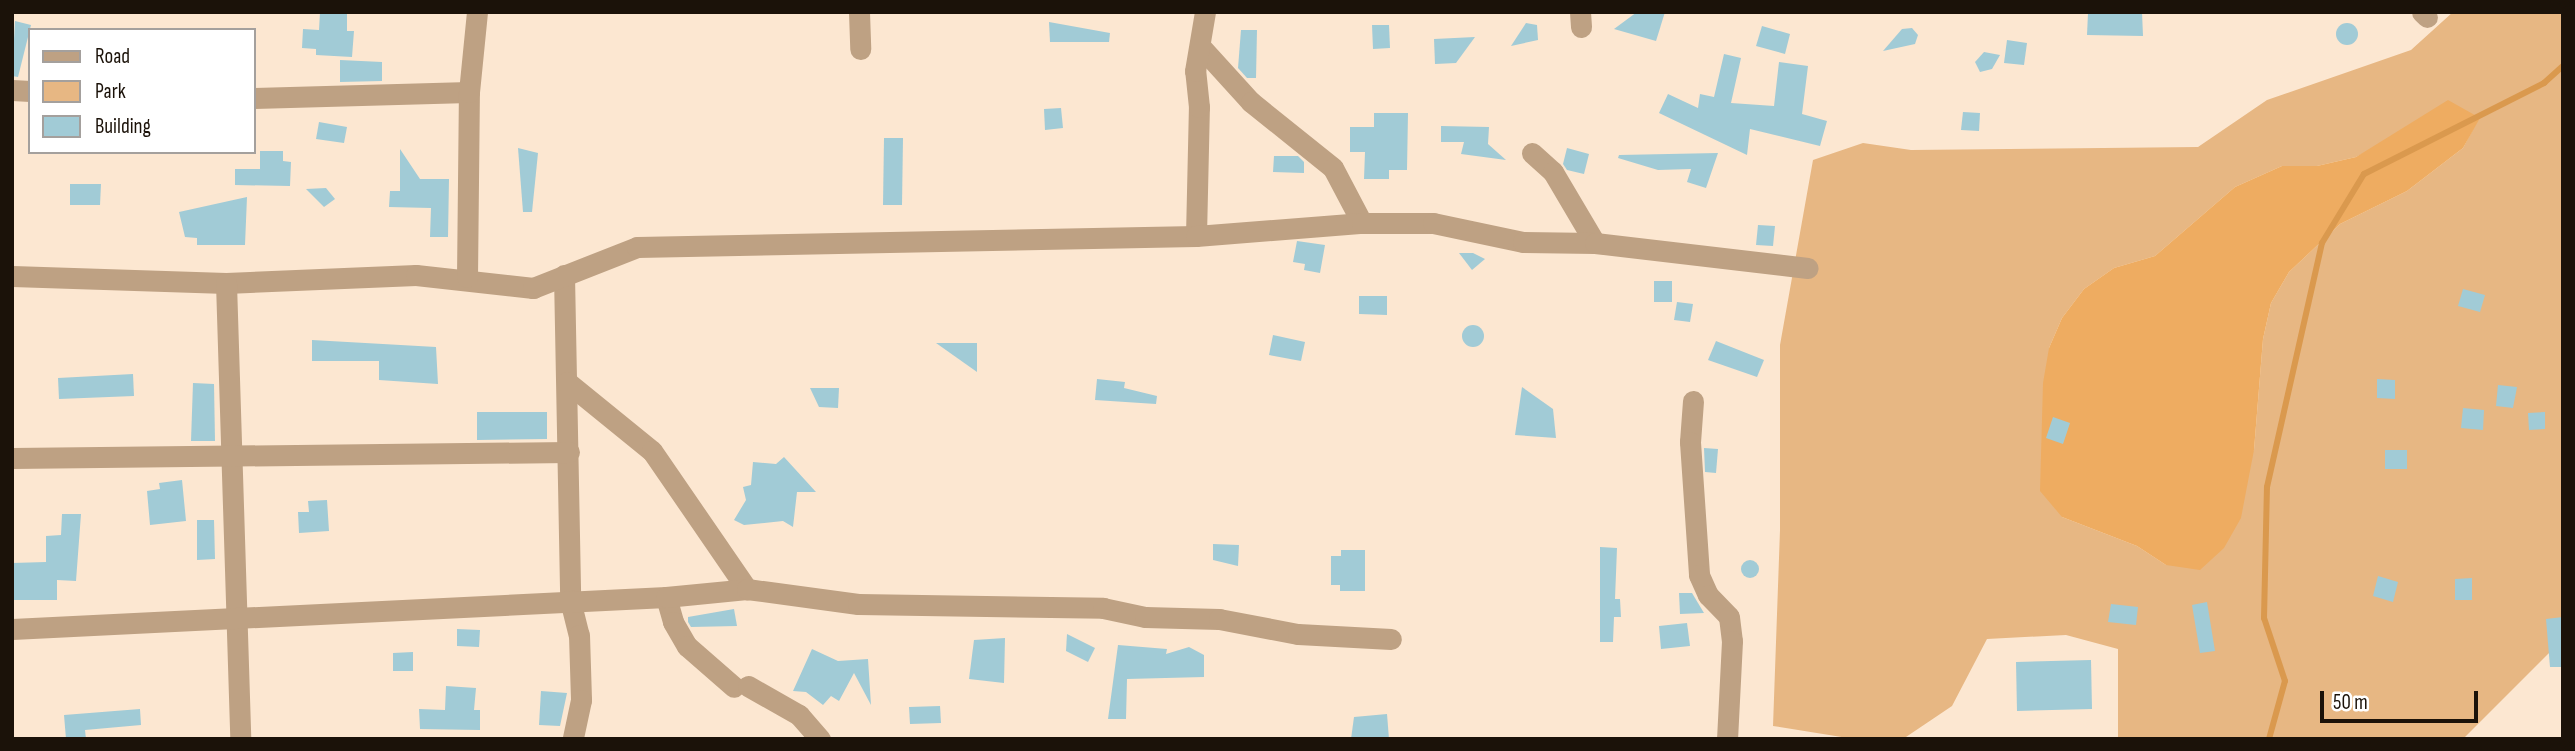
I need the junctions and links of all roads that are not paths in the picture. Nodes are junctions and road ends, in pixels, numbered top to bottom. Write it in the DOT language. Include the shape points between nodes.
graph roads {
  1 [pos="477,12"];
  2 [pos="859,12"];
  3 [pos="1205,12"];
  4 [pos="1200,46"];
  5 [pos="860,49"];
  6 [pos="469,92"];
  7 [pos="256,98"];
  8 [pos="1532,153"];
  9 [pos="1362,223"];
  10 [pos="1196,236"];
  11 [pos="1595,243"];
  12 [pos="1808,268"];
  13 [pos="564,275"];
  14 [pos="12,276"];
  15 [pos="467,277"];
  16 [pos="226,283"];
  17 [pos="567,382"];
  18 [pos="1693,401"];
  19 [pos="232,452"];
  20 [pos="569,452"];
  21 [pos="12,458"];
  22 [pos="747,589"];
  23 [pos="666,597"];
  24 [pos="570,600"];
  25 [pos="234,617"];
  26 [pos="12,629"];
  27 [pos="1391,639"];
  28 [pos="240,739"];
  29 [pos="573,739"];
  30 [pos="820,739"];
  31 [pos="1727,739"];
  1 -- 6 [label="street"];
  2 -- 5 [label="street"];
  3 -- 4 [label="street"];
  4 -- 9 [label="street" via="1251,102 1333,168"];
  4 -- 10 [label="street" via="1195,79 1199,107"];
  6 -- 7 [label="street"];
  6 -- 15 [label="street"];
  8 -- 11 [label="street" via="1553,172"];
  9 -- 10 [label="street"];
  9 -- 11 [label="street" via="1433,223 1523,243"];
  10 -- 13 [label="street" via="637,247"];
  11 -- 12 [label="street"];
  13 -- 15 [label="street" via="533,288"];
  13 -- 17 [label="street"];
  14 -- 16 [label="street"];
  15 -- 16 [label="street"];
  16 -- 19 [label="street"];
  17 -- 20 [label="street"];
  17 -- 22 [label="street" via="652,451"];
  18 -- 31 [label="street" via="1690,442 1699,575 1708,595 1729,617 1732,641"];
  19 -- 20 [label="street"];
  19 -- 21 [label="street"];
  19 -- 25 [label="street"];
  20 -- 24 [label="street"];
  22 -- 23 [label="street"];
  22 -- 27 [label="street" via="858,604 1102,608 1145,617 1219,619 1298,634"];
  23 -- 24 [label="street"];
  23 -- 30 [label="street" via="687,646 741,687 800,715"];
  24 -- 25 [label="street"];
  24 -- 29 [label="street" via="579,635 581,700"];
  25 -- 26 [label="street"];
  25 -- 28 [label="street"];
}
